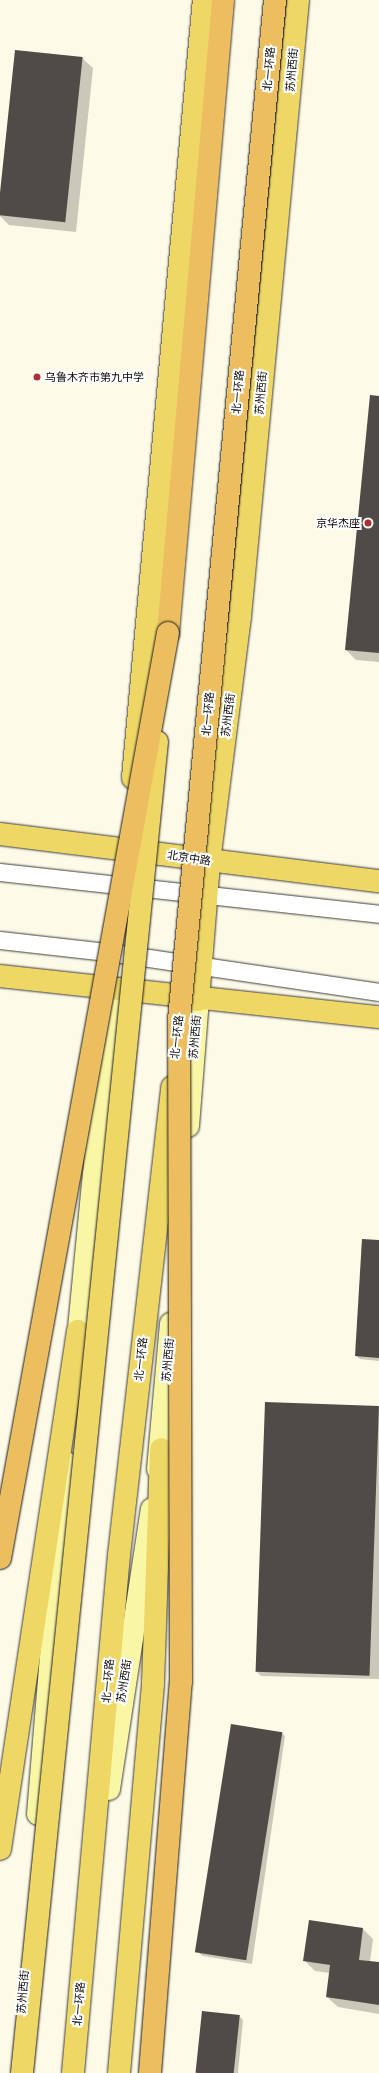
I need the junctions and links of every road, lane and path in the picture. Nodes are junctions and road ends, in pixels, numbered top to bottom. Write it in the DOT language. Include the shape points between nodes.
graph roads {
  1 [pos="204,0"];
  2 [pos="223,0"];
  3 [pos="275,0"];
  4 [pos="298,0"];
  5 [pos="168,633"];
  6 [pos="0,834"];
  7 [pos="127,848"];
  8 [pos="209,862"];
  9 [pos="0,872"];
  10 [pos="379,882"];
  11 [pos="122,886"];
  12 [pos="205,896"];
  13 [pos="379,914"];
  14 [pos="0,940"];
  15 [pos="115,953"];
  16 [pos="200,967"];
  17 [pos="0,976"];
  18 [pos="112,988"];
  19 [pos="379,992"];
  20 [pos="198,1000"];
  21 [pos="379,1017"];
  22 [pos="179,1020"];
  23 [pos="78,1331"];
  24 [pos="161,1449"];
  25 [pos="0,1558"];
  26 [pos="0,1849"];
  27 [pos="16,2073"];
  28 [pos="22,2073"];
  29 [pos="73,2073"];
  30 [pos="84,2073"];
  31 [pos="119,2073"];
  32 [pos="150,2073"];
  1 -- 7 [label="main road, 苏州西街"];
  2 -- 5 [label="highway"];
  3 -- 22 [label="highway, 北一环路, bridge"];
  4 -- 8 [label="main road, 苏州西街" via="240,617"];
  5 -- 25 [label="highway, bridge"];
  5 -- 28 [label="main road, bridge"];
  6 -- 7 [label="main road, 北京中路"];
  7 -- 8 [label="main road, 北京中路"];
  7 -- 11 [label="main road, 苏州西街"];
  8 -- 10 [label="main road, 北京中路"];
  8 -- 12 [label="main road, 苏州西街"];
  9 -- 11 [label="lane"];
  11 -- 12 [label="lane"];
  11 -- 15 [label="main road, 苏州西街"];
  12 -- 13 [label="lane"];
  12 -- 16 [label="main road, 苏州西街"];
  14 -- 15 [label="lane"];
  15 -- 16 [label="lane"];
  15 -- 18 [label="main road, 苏州西街"];
  16 -- 19 [label="lane"];
  16 -- 20 [label="main road, 苏州西街"];
  17 -- 18 [label="main road"];
  18 -- 20 [label="main road"];
  18 -- 23 [label="main road, 苏州西街"];
  20 -- 21 [label="main road"];
  20 -- 24 [label="main road, 苏州西街"];
  22 -- 29 [label="main road, 北一环路, bridge" via="119,1555"];
  22 -- 32 [label="highway, bridge" via="180,1682"];
  23 -- 26 [label="main road"];
  23 -- 27 [label="main road, 苏州西街"];
  24 -- 30 [label="main road, 苏州西街" via="111,1763"];
  24 -- 31 [label="main road" via="153,1682"];
}
